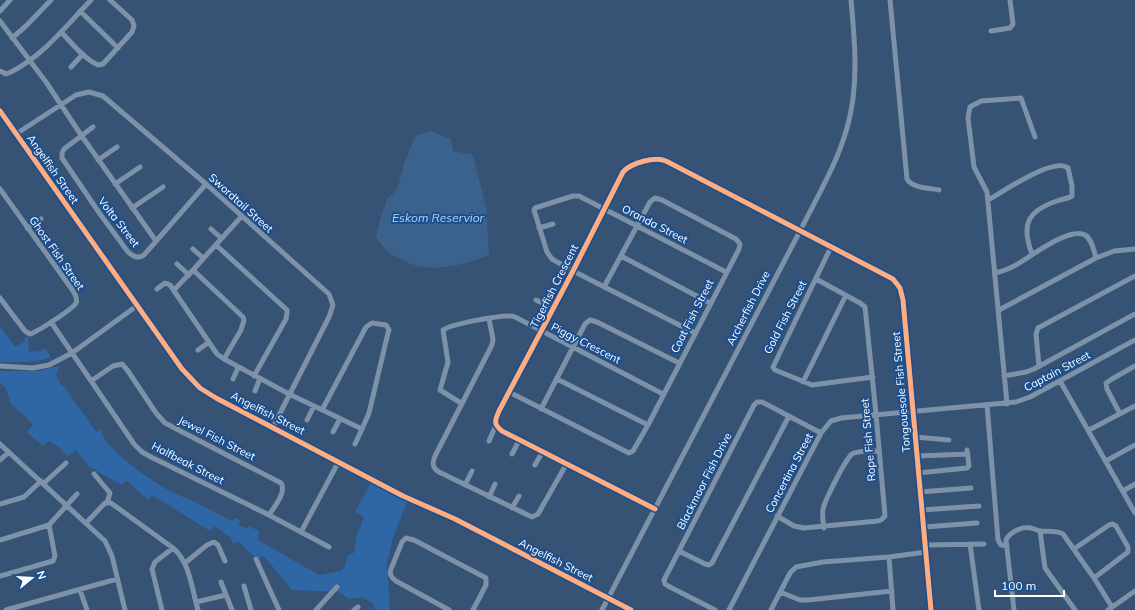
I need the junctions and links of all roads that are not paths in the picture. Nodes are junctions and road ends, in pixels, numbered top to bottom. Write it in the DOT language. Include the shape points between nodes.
graph roads {
  1 [pos="10,0"];
  2 [pos="51,0"];
  3 [pos="91,0"];
  4 [pos="110,0"];
  5 [pos="851,0"];
  6 [pos="890,0"];
  7 [pos="1010,0"];
  8 [pos="0,11"];
  9 [pos="80,11"];
  10 [pos="0,21"];
  11 [pos="991,31"];
  12 [pos="62,32"];
  13 [pos="12,38"];
  14 [pos="118,48"];
  15 [pos="83,54"];
  16 [pos="29,61"];
  17 [pos="71,67"];
  18 [pos="0,71"];
  19 [pos="61,104"];
  20 [pos="0,111"];
  21 [pos="94,127"];
  22 [pos="16,134"];
  23 [pos="81,136"];
  24 [pos="1035,137"];
  25 [pos="117,147"];
  26 [pos="98,160"];
  27 [pos="140,167"];
  28 [pos="115,184"];
  29 [pos="206,184"];
  30 [pos="163,187"];
  31 [pos="0,189"];
  32 [pos="939,190"];
  33 [pos="988,200"];
  34 [pos="132,208"];
  35 [pos="604,209"];
  36 [pos="241,217"];
  37 [pos="41,219"];
  38 [pos="553,224"];
  39 [pos="637,226"];
  40 [pos="27,228"];
  41 [pos="539,228"];
  42 [pos="211,229"];
  43 [pos="800,231"];
  44 [pos="222,238"];
  45 [pos="156,241"];
  46 [pos="216,245"];
  47 [pos="831,247"];
  48 [pos="193,249"];
  49 [pos="1135,249"];
  50 [pos="1032,254"];
  51 [pos="621,256"];
  52 [pos="204,258"];
  53 [pos="1096,258"];
  54 [pos="177,264"];
  55 [pos="193,270"];
  56 [pos="573,271"];
  57 [pos="726,272"];
  58 [pos="995,274"];
  59 [pos="189,275"];
  60 [pos="1135,276"];
  61 [pos="816,279"];
  62 [pos="604,287"];
  63 [pos="157,289"];
  64 [pos="174,290"];
  65 [pos="846,295"];
  66 [pos="0,298"];
  67 [pos="536,300"];
  68 [pos="710,303"];
  69 [pos="138,305"];
  70 [pos="553,308"];
  71 [pos="998,310"];
  72 [pos="1135,314"];
  73 [pos="488,319"];
  74 [pos="51,322"];
  75 [pos="541,332"];
  76 [pos="695,333"];
  77 [pos="1135,340"];
  78 [pos="209,342"];
  79 [pos="573,348"];
  80 [pos="198,350"];
  81 [pos="72,353"];
  82 [pos="224,359"];
  83 [pos="679,363"];
  84 [pos="0,366"];
  85 [pos="1039,366"];
  86 [pos="1135,366"];
  87 [pos="238,368"];
  88 [pos="254,376"];
  89 [pos="1004,376"];
  90 [pos="873,377"];
  91 [pos="260,378"];
  92 [pos="233,379"];
  93 [pos="557,379"];
  94 [pos="91,381"];
  95 [pos="1060,381"];
  96 [pos="803,382"];
  97 [pos="255,391"];
  98 [pos="509,392"];
  99 [pos="289,394"];
  100 [pos="663,394"];
  101 [pos="461,403"];
  102 [pos="1007,404"];
  103 [pos="987,405"];
  104 [pos="314,406"];
  105 [pos="1135,406"];
  106 [pos="541,409"];
  107 [pos="322,410"];
  108 [pos="912,411"];
  109 [pos="876,414"];
  110 [pos="1120,414"];
  111 [pos="789,416"];
  112 [pos="340,419"];
  113 [pos="307,420"];
  114 [pos="496,425"];
  115 [pos="648,425"];
  116 [pos="273,427"];
  117 [pos="362,429"];
  118 [pos="1089,430"];
  119 [pos="332,432"];
  120 [pos="821,433"];
  121 [pos="915,437"];
  122 [pos="520,439"];
  123 [pos="949,440"];
  124 [pos="489,441"];
  125 [pos="0,444"];
  126 [pos="355,444"];
  127 [pos="1135,445"];
  128 [pos="543,451"];
  129 [pos="879,451"];
  130 [pos="9,452"];
  131 [pos="512,454"];
  132 [pos="917,456"];
  133 [pos="0,460"];
  134 [pos="339,461"];
  135 [pos="1106,461"];
  136 [pos="66,462"];
  137 [pos="567,463"];
  138 [pos="535,465"];
  139 [pos="472,471"];
  140 [pos="918,473"];
  141 [pos="94,474"];
  142 [pos="42,482"];
  143 [pos="495,484"];
  144 [pos="1135,484"];
  145 [pos="465,485"];
  146 [pos="971,488"];
  147 [pos="1122,491"];
  148 [pos="920,492"];
  149 [pos="77,494"];
  150 [pos="519,496"];
  151 [pos="489,497"];
  152 [pos="107,503"];
  153 [pos="0,504"];
  154 [pos="67,505"];
  155 [pos="979,506"];
  156 [pos="512,508"];
  157 [pos="655,509"];
  158 [pos="922,510"];
  159 [pos="1135,513"];
  160 [pos="269,515"];
  161 [pos="777,516"];
  162 [pos="86,523"];
  163 [pos="977,524"];
  164 [pos="49,526"];
  165 [pos="924,527"];
  166 [pos="824,528"];
  167 [pos="1040,531"];
  168 [pos="302,532"];
  169 [pos="0,540"];
  170 [pos="970,544"];
  171 [pos="984,544"];
  172 [pos="925,545"];
  173 [pos="1007,546"];
  174 [pos="329,547"];
  175 [pos="173,548"];
  176 [pos="1074,549"];
  177 [pos="679,551"];
  178 [pos="926,552"];
  179 [pos="889,557"];
  180 [pos="256,559"];
  181 [pos="225,561"];
  182 [pos="185,563"];
  183 [pos="0,576"];
  184 [pos="1094,578"];
  185 [pos="116,579"];
  186 [pos="221,582"];
  187 [pos="244,586"];
  188 [pos="337,587"];
  189 [pos="80,590"];
  190 [pos="892,591"];
  191 [pos="1135,591"];
  192 [pos="780,592"];
  193 [pos="226,595"];
  194 [pos="608,598"];
  195 [pos="196,602"];
  196 [pos="1110,609"];
  197 [pos="6,610"];
  198 [pos="87,610"];
  199 [pos="125,610"];
  200 [pos="162,610"];
  201 [pos="198,610"];
  202 [pos="232,610"];
  203 [pos="252,610"];
  204 [pos="279,610"];
  205 [pos="316,610"];
  206 [pos="449,610"];
  207 [pos="473,610"];
  208 [pos="602,610"];
  209 [pos="631,610"];
  210 [pos="715,610"];
  211 [pos="729,610"];
  212 [pos="771,610"];
  213 [pos="894,610"];
  214 [pos="931,610"];
  215 [pos="979,610"];
  216 [pos="1014,610"];
  217 [pos="1075,610"];
  1 -- 8 [label="street"];
  2 -- 13 [label="street"];
  3 -- 9 [label="street"];
  4 -- 14 [label="street" via="134,24 132,32"];
  5 -- 43 [label="street, Archerfish Drive" via="855,65 849,120 836,157"];
  6 -- 32 [label="street" via="908,179 914,185"];
  7 -- 11 [label="street" via="1010,28"];
  9 -- 12 [label="street"];
  9 -- 14 [label="street"];
  10 -- 13 [label="street"];
  12 -- 15 [label="street"];
  12 -- 16 [label="street"];
  13 -- 16 [label="street"];
  14 -- 15 [label="street" via="100,65"];
  15 -- 17 [label="street"];
  16 -- 18 [label="street" via="8,73"];
  16 -- 19 [label="street"];
  19 -- 22 [label="street, Swordtail Street"];
  19 -- 23 [label="street"];
  19 -- 29 [label="street, Swordtail Street" via="85,92 103,96"];
  20 -- 22 [label="street, Angelfish Street"];
  21 -- 23 [label="street"];
  22 -- 69 [label="street, Angelfish Street"];
  23 -- 26 [label="street"];
  23 -- 45 [label="street, Volta Street" via="64,149 62,158 92,202 128,252 134,256 143,256"];
  24 -- 33 [label="street" via="1021,98 981,101 970,107 968,118 974,167 985,187"];
  25 -- 26 [label="street"];
  26 -- 28 [label="street"];
  27 -- 28 [label="street"];
  28 -- 34 [label="street"];
  29 -- 36 [label="street, Swordtail Street"];
  29 -- 45 [label="street, Volta Street"];
  30 -- 34 [label="street"];
  31 -- 40 [label="street, Ghost Fish Street"];
  33 -- 50 [label="street" via="1044,169 1057,166 1068,168 1072,181 1072,196 1046,206 1028,220 1026,233"];
  33 -- 58 [label="street"];
  34 -- 45 [label="street"];
  35 -- 39 [label="street, Oranda Street"];
  35 -- 41 [label="street, Oranda Street" via="580,196 538,206 534,209"];
  35 -- 43 [label="street, Tigerfish Crescent" via="625,170 659,159"];
  35 -- 56 [label="street, Tigerfish Crescent"];
  36 -- 44 [label="street"];
  36 -- 99 [label="street, Swordtail Street" via="326,291 332,301 329,317"];
  37 -- 40 [label="street"];
  38 -- 41 [label="street"];
  39 -- 51 [label="street, Coat Fish Street"];
  39 -- 57 [label="street, Oranda Street"];
  39 -- 57 [label="street, Coat Fish Street" via="651,200 662,200 738,241 740,248"];
  40 -- 74 [label="street, Ghost Fish Street" via="76,298 74,305"];
  41 -- 56 [label="street, Oranda Street" via="549,256"];
  42 -- 44 [label="street"];
  43 -- 47 [label="street, Tongouesole Fish Street"];
  43 -- 157 [label="street, Archerfish Drive"];
  44 -- 46 [label="street"];
  46 -- 52 [label="street"];
  46 -- 88 [label="street" via="288,313"];
  47 -- 61 [label="street, Gold Fish Street"];
  47 -- 108 [label="street, Tongouesole Fish Street" via="893,279 900,288"];
  48 -- 52 [label="street"];
  49 -- 53 [label="street" via="1114,251"];
  50 -- 53 [label="street" via="1061,238 1082,234 1088,238"];
  50 -- 58 [label="street"];
  51 -- 62 [label="street, Coat Fish Street"];
  51 -- 68 [label="street"];
  52 -- 55 [label="street"];
  53 -- 71 [label="street"];
  54 -- 59 [label="street"];
  55 -- 59 [label="street"];
  55 -- 82 [label="street" via="243,317 241,330"];
  56 -- 62 [label="street, Oranda Street"];
  56 -- 70 [label="street, Tigerfish Crescent"];
  57 -- 68 [label="street, Coat Fish Street"];
  58 -- 71 [label="street"];
  59 -- 64 [label="street"];
  60 -- 85 [label="street" via="1037,329"];
  61 -- 65 [label="street, Rope Fish Street"];
  61 -- 96 [label="street, Gold Fish Street" via="773,365 775,370"];
  62 -- 76 [label="street, Oranda Street"];
  63 -- 64 [label="street" via="166,283"];
  64 -- 78 [label="street"];
  65 -- 90 [label="street, Rope Fish Street" via="865,307"];
  65 -- 96 [label="street"];
  66 -- 74 [label="street, Ghost Fish Street" via="28,333 36,332"];
  67 -- 70 [label="street, Tigerfish Crescent"];
  68 -- 76 [label="street, Coat Fish Street"];
  69 -- 81 [label="street"];
  69 -- 116 [label="street, Angelfish Street" via="196,384 216,398"];
  70 -- 75 [label="street, Tigerfish Crescent"];
  71 -- 89 [label="street"];
  72 -- 85 [label="street"];
  73 -- 75 [label="street, Piggy Crescent" via="513,317"];
  73 -- 101 [label="street" via="492,345"];
  73 -- 101 [label="street, Piggy Crescent" via="442,330 448,362 440,390"];
  74 -- 81 [label="street, Halfbeak Street"];
  75 -- 79 [label="street, Piggy Crescent"];
  75 -- 98 [label="street, Tigerfish Crescent"];
  76 -- 83 [label="street, Coat Fish Street"];
  77 -- 95 [label="street, Captain Street"];
  78 -- 80 [label="street"];
  78 -- 82 [label="street"];
  79 -- 83 [label="street" via="585,324 592,320"];
  79 -- 93 [label="street"];
  79 -- 100 [label="street, Piggy Crescent"];
  81 -- 84 [label="street" via="46,367"];
  81 -- 94 [label="street, Halfbeak Street"];
  82 -- 87 [label="street"];
  83 -- 100 [label="street, Coat Fish Street"];
  85 -- 89 [label="street" via="1026,372"];
  86 -- 110 [label="street" via="1106,383"];
  87 -- 88 [label="street"];
  87 -- 92 [label="street"];
  88 -- 91 [label="street"];
  89 -- 102 [label="street"];
  90 -- 96 [label="street, Gold Fish Street" via="816,385"];
  90 -- 109 [label="street, Rope Fish Street"];
  91 -- 97 [label="street"];
  91 -- 99 [label="street"];
  93 -- 106 [label="street"];
  93 -- 115 [label="street"];
  94 -- 160 [label="street, Halfbeak Street" via="142,452"];
  94 -- 160 [label="street, Jewel Fish Street" via="113,366 122,364 165,423 281,483 283,491"];
  95 -- 102 [label="street, Captain Street" via="1030,397"];
  95 -- 118 [label="street"];
  98 -- 106 [label="street, Coat Fish Street"];
  98 -- 114 [label="street, Tigerfish Crescent" via="497,415"];
  99 -- 104 [label="street"];
  99 -- 116 [label="street, Swordtail Street"];
  100 -- 115 [label="street, Coat Fish Street"];
  101 -- 145 [label="street" via="432,464 437,471"];
  102 -- 103 [label="street, Captain Street"];
  103 -- 108 [label="street, Captain Street"];
  103 -- 173 [label="street" via="998,540 1001,545"];
  104 -- 107 [label="street"];
  104 -- 113 [label="street"];
  105 -- 110 [label="street"];
  106 -- 115 [label="street, Coat Fish Street" via="629,452 634,450"];
  107 -- 112 [label="street"];
  107 -- 117 [label="street" via="366,327 372,323 384,324 388,328 388,333 369,413"];
  108 -- 109 [label="street, Concertina Street"];
  108 -- 121 [label="street, Tongouesole Fish Street"];
  109 -- 120 [label="street, Concertina Street" via="836,419"];
  109 -- 129 [label="street, Rope Fish Street"];
  110 -- 118 [label="street"];
  111 -- 120 [label="street, Blackmoor Fish Drive"];
  111 -- 177 [label="street" via="712,563 705,564"];
  111 -- 177 [label="street, Blackmoor Fish Drive" via="761,402 754,405"];
  112 -- 117 [label="street"];
  112 -- 119 [label="street"];
  114 -- 122 [label="street" via="502,431"];
  114 -- 124 [label="street, Tigerfish Crescent"];
  116 -- 134 [label="street, Angelfish Street"];
  117 -- 126 [label="street"];
  118 -- 135 [label="street"];
  120 -- 161 [label="street, Concertina Street"];
  121 -- 123 [label="street"];
  121 -- 132 [label="street, Tongouesole Fish Street"];
  122 -- 128 [label="street"];
  122 -- 131 [label="street"];
  125 -- 130 [label="street"];
  127 -- 135 [label="street"];
  128 -- 137 [label="street"];
  128 -- 138 [label="street"];
  129 -- 166 [label="street" via="855,453 850,456 824,504"];
  129 -- 166 [label="street, Rope Fish Street" via="885,516 878,521"];
  130 -- 133 [label="street"];
  130 -- 142 [label="street"];
  132 -- 140 [label="street, Tongouesole Fish Street"];
  132 -- 140 [label="street" via="968,452 969,466"];
  134 -- 168 [label="street"];
  134 -- 194 [label="street, Angelfish Street" via="403,496 455,519"];
  135 -- 147 [label="street"];
  136 -- 142 [label="street"];
  137 -- 156 [label="street" via="537,516 529,516"];
  137 -- 157 [label="street"];
  139 -- 145 [label="street"];
  140 -- 148 [label="street, Tongouesole Fish Street"];
  141 -- 152 [label="street" via="110,493"];
  142 -- 153 [label="street" via="24,497"];
  142 -- 154 [label="street"];
  143 -- 151 [label="street"];
  144 -- 147 [label="street"];
  145 -- 151 [label="street"];
  146 -- 148 [label="street"];
  147 -- 159 [label="street"];
  148 -- 158 [label="street, Tongouesole Fish Street"];
  149 -- 154 [label="street"];
  150 -- 156 [label="street"];
  151 -- 156 [label="street"];
  152 -- 162 [label="street"];
  152 -- 175 [label="street" via="113,504"];
  154 -- 162 [label="street"];
  154 -- 164 [label="street"];
  155 -- 158 [label="street"];
  157 -- 194 [label="street, Archerfish Drive"];
  158 -- 165 [label="street, Tongouesole Fish Street"];
  160 -- 168 [label="street, Halfbeak Street"];
  161 -- 166 [label="street, Rope Fish Street" via="799,528"];
  161 -- 211 [label="street, Concertina Street"];
  162 -- 185 [label="street" via="107,544"];
  163 -- 165 [label="street"];
  164 -- 169 [label="street"];
  164 -- 183 [label="street" via="55,556 53,561"];
  165 -- 172 [label="street, Tongouesole Fish Street"];
  167 -- 173 [label="street" via="1030,527 1014,531 1007,538"];
  167 -- 176 [label="street" via="1058,531"];
  167 -- 217 [label="street" via="1045,568"];
  168 -- 174 [label="street, Halfbeak Street"];
  170 -- 171 [label="street"];
  170 -- 172 [label="street"];
  170 -- 215 [label="street"];
  172 -- 178 [label="street, Tongouesole Fish Street"];
  173 -- 216 [label="street"];
  175 -- 182 [label="street"];
  175 -- 200 [label="street" via="155,562 152,569"];
  176 -- 184 [label="street"];
  176 -- 184 [label="street" via="1109,525 1116,526 1128,547 1128,552"];
  177 -- 210 [label="street, Blackmoor Fish Drive" via="665,577 665,584"];
  178 -- 179 [label="street"];
  178 -- 214 [label="street, Tongouesole Fish Street"];
  179 -- 190 [label="street"];
  179 -- 192 [label="street" via="799,566 790,573"];
  180 -- 204 [label="street"];
  181 -- 182 [label="street" via="214,542"];
  182 -- 195 [label="street"];
  184 -- 196 [label="street"];
  185 -- 189 [label="street"];
  185 -- 199 [label="street"];
  186 -- 193 [label="street"];
  187 -- 203 [label="street"];
  188 -- 205 [label="street"];
  189 -- 197 [label="street"];
  189 -- 198 [label="street"];
  190 -- 192 [label="street" via="808,600 800,600"];
  190 -- 213 [label="street"];
  191 -- 196 [label="street"];
  192 -- 212 [label="street"];
  193 -- 195 [label="street"];
  193 -- 202 [label="street"];
  194 -- 208 [label="street, Archerfish Drive"];
  194 -- 209 [label="street, Angelfish Street"];
  195 -- 201 [label="street"];
  206 -- 207 [label="street" via="391,577 391,569 406,538 486,578 486,585"];
}
